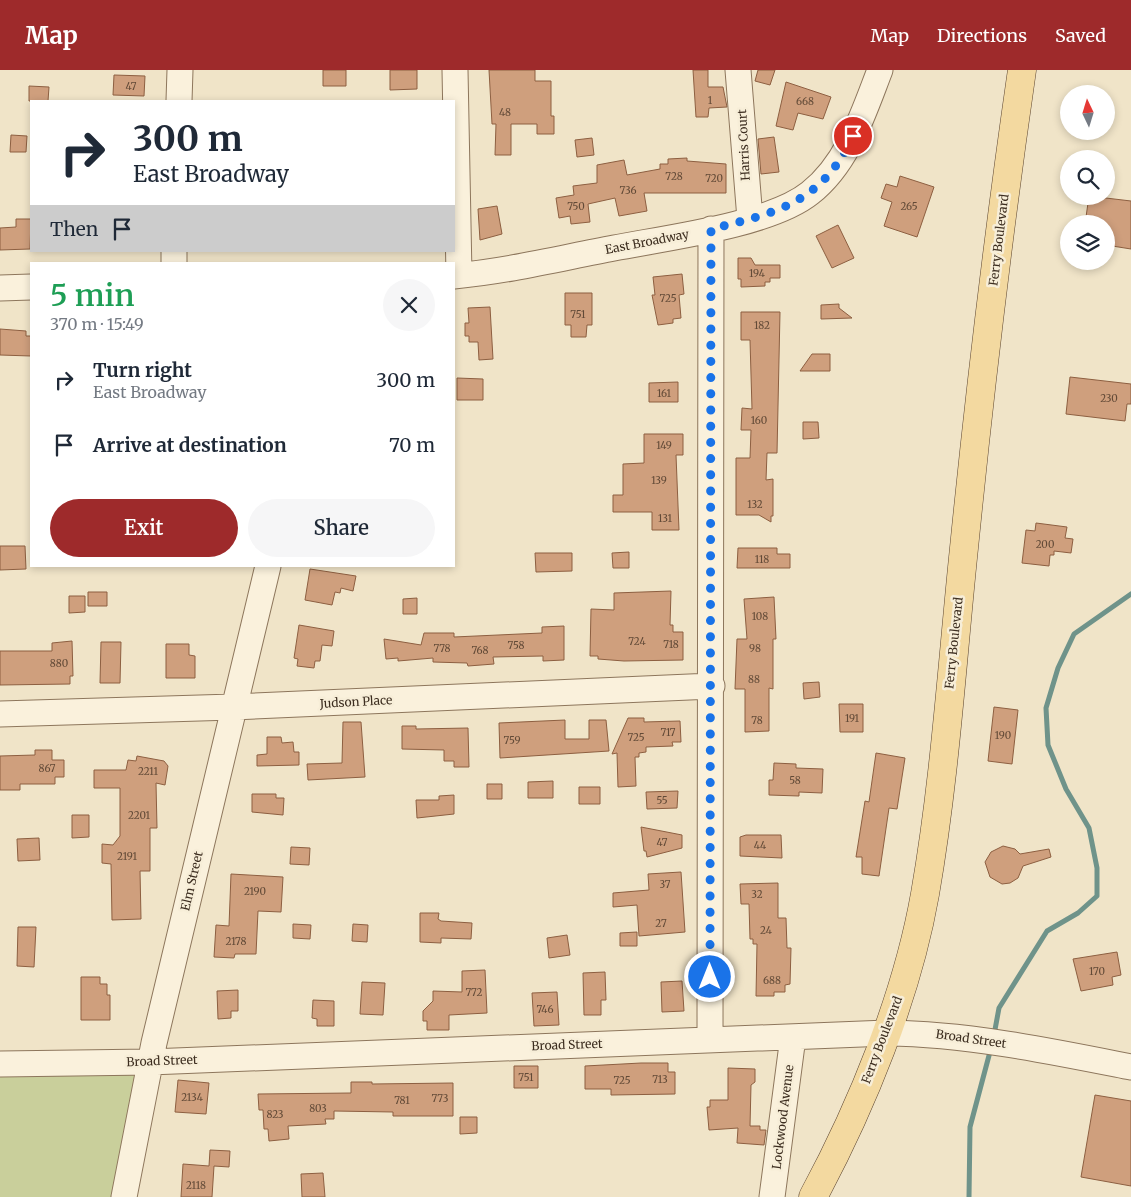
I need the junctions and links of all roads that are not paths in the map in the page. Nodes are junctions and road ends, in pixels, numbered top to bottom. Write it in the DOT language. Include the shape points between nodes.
graph roads {
  1 [pos="180,70"];
  2 [pos="455,70"];
  3 [pos="738,70"];
  4 [pos="880,70"];
  5 [pos="1022,70"];
  6 [pos="179,100"];
  7 [pos="750,219"];
  8 [pos="711,229"];
  9 [pos="456,276"];
  10 [pos="30,287"];
  11 [pos="0,288"];
  12 [pos="268,567"];
  13 [pos="712,686"];
  14 [pos="233,707"];
  15 [pos="0,714"];
  16 [pos="887,1033"];
  17 [pos="793,1036"];
  18 [pos="710,1040"];
  19 [pos="150,1062"];
  20 [pos="0,1064"];
  21 [pos="1131,1066"];
  22 [pos="124,1197"];
  23 [pos="772,1197"];
  24 [pos="813,1197"];
  1 -- 6 [label="street"];
  2 -- 9 [label="street"];
  3 -- 7 [label="street, Harris Court"];
  4 -- 7 [label="street, East Broadway" via="867,107 836,168 809,194 793,204"];
  5 -- 16 [label="main road, Ferry Boulevard" via="995,266 941,774 925,894 915,941"];
  7 -- 8 [label="street, East Broadway"];
  8 -- 9 [label="street, East Broadway"];
  8 -- 13 [label="street"];
  10 -- 11 [label="street"];
  12 -- 14 [label="street, Elm Street"];
  13 -- 14 [label="street, Judson Place"];
  13 -- 18 [label="street"];
  14 -- 15 [label="street, Judson Place"];
  14 -- 19 [label="street, Elm Street"];
  16 -- 17 [label="street, Broad Street"];
  16 -- 21 [label="street, Broad Street" via="933,1034 1038,1048"];
  16 -- 24 [label="main road, Ferry Boulevard" via="835,1155"];
  17 -- 18 [label="street, Broad Street"];
  17 -- 23 [label="street, Lockwood Avenue"];
  18 -- 19 [label="street, Broad Street"];
  19 -- 20 [label="street, Broad Street"];
  19 -- 22 [label="street, Elm Street"];
}
